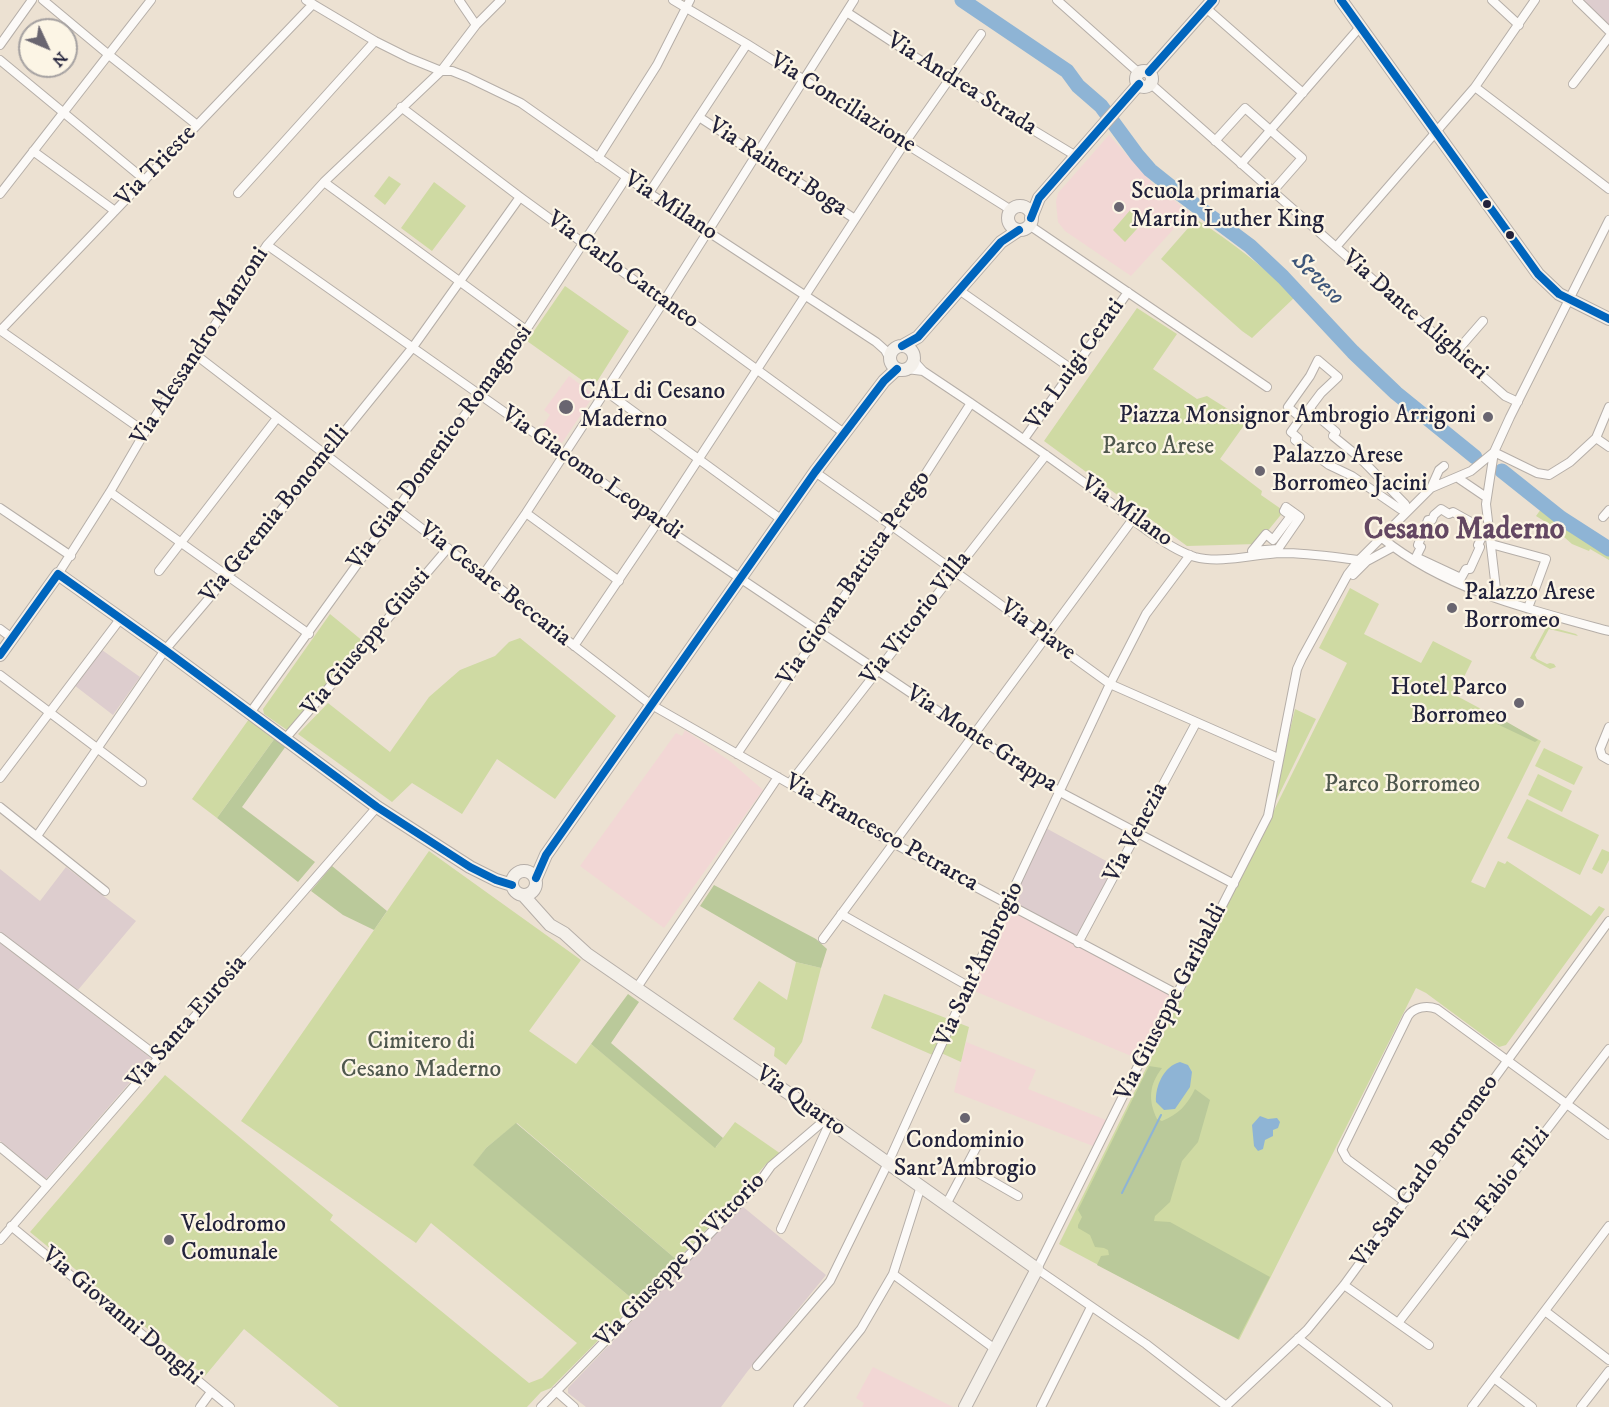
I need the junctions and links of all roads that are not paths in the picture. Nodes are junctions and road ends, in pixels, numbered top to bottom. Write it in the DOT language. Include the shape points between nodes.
graph roads {
  1 [pos="32,0"];
  2 [pos="42,0"];
  3 [pos="152,0"];
  4 [pos="459,0"];
  5 [pos="501,0"];
  6 [pos="673,0"];
  7 [pos="854,0"];
  8 [pos="1057,0"];
  9 [pos="1341,0"];
  10 [pos="1492,0"];
  11 [pos="1535,0"];
  12 [pos="1576,0"];
  13 [pos="310,2"];
  14 [pos="687,4"];
  15 [pos="1210,4"];
  16 [pos="848,13"];
  17 [pos="476,25"];
  18 [pos="1519,25"];
  19 [pos="1360,27"];
  20 [pos="1609,31"];
  21 [pos="981,34"];
  22 [pos="1609,38"];
  23 [pos="375,41"];
  24 [pos="747,44"];
  25 [pos="0,45"];
  26 [pos="109,56"];
  27 [pos="0,60"];
  28 [pos="441,71"];
  29 [pos="1144,78"];
  30 [pos="804,79"];
  31 [pos="949,79"];
  32 [pos="1573,84"];
  33 [pos="1475,87"];
  34 [pos="1303,93"];
  35 [pos="401,107"];
  36 [pos="63,112"];
  37 [pos="699,117"];
  38 [pos="197,125"];
  39 [pos="1270,130"];
  40 [pos="1436,132"];
  41 [pos="1215,141"];
  42 [pos="904,144"];
  43 [pos="33,151"];
  44 [pos="757,153"];
  45 [pos="1076,156"];
  46 [pos="597,158"];
  47 [pos="1241,164"];
  48 [pos="626,178"];
  49 [pos="145,180"];
  50 [pos="324,182"];
  51 [pos="1609,189"];
  52 [pos="1273,191"];
  53 [pos="238,193"];
  54 [pos="0,194"];
  55 [pos="649,194"];
  56 [pos="520,197"];
  57 [pos="1039,198"];
  58 [pos="115,211"];
  59 [pos="1013,212"];
  60 [pos="855,219"];
  61 [pos="1609,220"];
  62 [pos="1026,224"];
  63 [pos="707,231"];
  64 [pos="583,242"];
  65 [pos="1001,242"];
  66 [pos="267,244"];
  67 [pos="1336,247"];
  68 [pos="460,282"];
  69 [pos="959,290"];
  70 [pos="1128,292"];
  71 [pos="807,296"];
  72 [pos="1569,300"];
  73 [pos="664,301"];
  74 [pos="1609,319"];
  75 [pos="1482,321"];
  76 [pos="526,330"];
  77 [pos="0,331"];
  78 [pos="413,347"];
  79 [pos="1456,352"];
  80 [pos="196,356"];
  81 [pos="902,360"];
  82 [pos="759,370"];
  83 [pos="1073,370"];
  84 [pos="1267,387"];
  85 [pos="604,390"];
  86 [pos="479,395"];
  87 [pos="1518,402"];
  88 [pos="971,403"];
  89 [pos="1609,407"];
  90 [pos="278,418"];
  91 [pos="145,432"];
  92 [pos="844,433"];
  93 [pos="1596,438"];
  94 [pos="1024,439"];
  95 [pos="1609,447"];
  96 [pos="1494,452"];
  97 [pos="564,454"];
  98 [pos="326,455"];
  99 [pos="1046,455"];
  100 [pos="700,458"];
  101 [pos="1444,466"];
  102 [pos="815,472"];
  103 [pos="1458,478"];
  104 [pos="1431,488"];
  105 [pos="110,492"];
  106 [pos="1486,497"];
  107 [pos="1405,504"];
  108 [pos="0,508"];
  109 [pos="396,510"];
  110 [pos="526,513"];
  111 [pos="1297,515"];
  112 [pos="1133,519"];
  113 [pos="782,520"];
  114 [pos="658,522"];
  115 [pos="892,526"];
  116 [pos="1382,538"];
  117 [pos="181,542"];
  118 [pos="1491,544"];
  119 [pos="1393,547"];
  120 [pos="448,548"];
  121 [pos="1190,555"];
  122 [pos="71,556"];
  123 [pos="1416,557"];
  124 [pos="1359,560"];
  125 [pos="159,571"];
  126 [pos="954,572"];
  127 [pos="58,574"];
  128 [pos="483,575"];
  129 [pos="227,577"];
  130 [pos="739,578"];
  131 [pos="619,580"];
  132 [pos="1342,586"];
  133 [pos="1496,588"];
  134 [pos="1490,597"];
  135 [pos="1501,599"];
  136 [pos="1528,608"];
  137 [pos="121,618"];
  138 [pos="0,629"];
  139 [pos="819,631"];
  140 [pos="1609,633"];
  141 [pos="309,634"];
  142 [pos="12,638"];
  143 [pos="1046,638"];
  144 [pos="574,646"];
  145 [pos="165,650"];
  146 [pos="0,655"];
  147 [pos="876,670"];
  148 [pos="0,675"];
  149 [pos="1110,684"];
  150 [pos="650,705"];
  151 [pos="50,712"];
  152 [pos="250,713"];
  153 [pos="1196,723"];
  154 [pos="1609,727"];
  155 [pos="972,734"];
  156 [pos="285,739"];
  157 [pos="97,748"];
  158 [pos="737,754"];
  159 [pos="1278,758"];
  160 [pos="1609,760"];
  161 [pos="778,777"];
  162 [pos="0,778"];
  163 [pos="142,782"];
  164 [pos="790,783"];
  165 [pos="1060,792"];
  166 [pos="0,807"];
  167 [pos="377,807"];
  168 [pos="1138,832"];
  169 [pos="37,836"];
  170 [pos="893,843"];
  171 [pos="525,882"];
  172 [pos="1234,884"];
  173 [pos="105,891"];
  174 [pos="1008,904"];
  175 [pos="841,914"];
  176 [pos="1609,921"];
  177 [pos="0,937"];
  178 [pos="823,939"];
  179 [pos="1078,943"];
  180 [pos="968,986"];
  181 [pos="636,989"];
  182 [pos="1177,994"];
  183 [pos="1609,1048"];
  184 [pos="158,1058"];
  185 [pos="1508,1060"];
  186 [pos="1567,1104"];
  187 [pos="828,1120"];
  188 [pos="1609,1134"];
  189 [pos="0,1147"];
  190 [pos="976,1148"];
  191 [pos="888,1163"];
  192 [pos="966,1166"];
  193 [pos="46,1185"];
  194 [pos="921,1186"];
  195 [pos="1018,1196"];
  196 [pos="948,1202"];
  197 [pos="1405,1202"];
  198 [pos="11,1226"];
  199 [pos="1609,1226"];
  200 [pos="781,1229"];
  201 [pos="0,1240"];
  202 [pos="1037,1269"];
  203 [pos="894,1274"];
  204 [pos="1344,1285"];
  205 [pos="1091,1307"];
  206 [pos="1545,1311"];
  207 [pos="1398,1323"];
  208 [pos="1298,1338"];
  209 [pos="1429,1345"];
  210 [pos="995,1349"];
  211 [pos="1609,1360"];
  212 [pos="757,1366"];
  213 [pos="1609,1371"];
  214 [pos="1494,1378"];
  215 [pos="556,1391"];
  216 [pos="211,1392"];
  217 [pos="1225,1406"];
  218 [pos="200,1407"];
  219 [pos="230,1407"];
  220 [pos="541,1407"];
  221 [pos="574,1407"];
  222 [pos="798,1407"];
  223 [pos="965,1407"];
  224 [pos="1041,1407"];
  225 [pos="1388,1407"];
  226 [pos="1472,1407"];
  227 [pos="1532,1407"];
  228 [pos="1581,1407"];
  1 -- 25 [label="street"];
  2 -- 26 [label="street"];
  3 -- 26 [label="street"];
  4 -- 17 [label="street"];
  5 -- 17 [label="street, Via Alessandro Manzoni"];
  6 -- 14 [label="street, Via Conciliazione"];
  7 -- 16 [label="street"];
  8 -- 29 [label="street, Via Dante Alighieri"];
  9 -- 19 [label="street"];
  10 -- 18 [label="street"];
  11 -- 18 [label="street"];
  12 -- 20 [label="street"];
  13 -- 23 [label="street, Via Milano"];
  13 -- 38 [label="street, Via Trieste"];
  14 -- 24 [label="street, Via Conciliazione"];
  14 -- 46 [label="street" via="657,65"];
  15 -- 29 [label="street"];
  15 -- 34 [label="street"];
  16 -- 30 [label="street"];
  16 -- 31 [label="street, Via Andrea Strada"];
  17 -- 28 [label="street, Via Alessandro Manzoni"];
  18 -- 33 [label="street"];
  19 -- 34 [label="street"];
  19 -- 40 [label="street"];
  21 -- 31 [label="street"];
  22 -- 32 [label="street"];
  23 -- 28 [label="street, Via Milano"];
  23 -- 53 [label="street"];
  24 -- 30 [label="street, Via Conciliazione"];
  24 -- 37 [label="street"];
  26 -- 36 [label="street"];
  26 -- 38 [label="street"];
  27 -- 36 [label="street"];
  28 -- 35 [label="street, Via Alessandro Manzoni"];
  28 -- 46 [label="street, Via Milano" via="452,71 516,99"];
  29 -- 41 [label="street, Via Dante Alighieri"];
  29 -- 45 [label="street"];
  30 -- 42 [label="street, Via Conciliazione"];
  30 -- 44 [label="street"];
  31 -- 42 [label="street"];
  31 -- 45 [label="street, Via Andrea Strada"];
  33 -- 40 [label="street"];
  33 -- 51 [label="street"];
  34 -- 39 [label="street"];
  35 -- 50 [label="street, Via Alessandro Manzoni"];
  35 -- 56 [label="street, Via Carlo Cattaneo"];
  36 -- 43 [label="street"];
  36 -- 49 [label="street"];
  37 -- 44 [label="street, Via Raineri Boga"];
  37 -- 55 [label="street"];
  38 -- 49 [label="street, Via Trieste"];
  39 -- 41 [label="street" via="1245,108"];
  39 -- 47 [label="street"];
  39 -- 52 [label="street" via="1302,158"];
  40 -- 67 [label="street"];
  40 -- 72 [label="street" via="1528,262"];
  41 -- 47 [label="street, Via Dante Alighieri"];
  42 -- 59 [label="street, Via Conciliazione"];
  42 -- 60 [label="street"];
  43 -- 54 [label="street"];
  43 -- 58 [label="street"];
  44 -- 60 [label="street, Via Raineri Boga"];
  44 -- 63 [label="street"];
  45 -- 57 [label="street"];
  46 -- 48 [label="street, Via Milano"];
  47 -- 52 [label="street, Via Dante Alighieri"];
  48 -- 55 [label="street, Via Milano"];
  48 -- 64 [label="street, Via Gian Domenico Romagnosi"];
  49 -- 58 [label="street, Via Trieste"];
  50 -- 66 [label="street, Via Alessandro Manzoni"];
  50 -- 68 [label="street"];
  52 -- 67 [label="street, Via Dante Alighieri"];
  55 -- 63 [label="street, Via Milano"];
  56 -- 64 [label="street, Via Carlo Cattaneo"];
  56 -- 68 [label="street, Via Geremia Bonomelli"];
  57 -- 59 [label="street"];
  57 -- 62 [label="street"];
  58 -- 77 [label="street, Via Trieste"];
  59 -- 62 [label="street" via="1012,227"];
  59 -- 62 [label="street" via="1029,211"];
  59 -- 65 [label="street"];
  60 -- 71 [label="street"];
  61 -- 72 [label="street"];
  62 -- 65 [label="street"];
  62 -- 70 [label="street"];
  63 -- 71 [label="street, Via Milano"];
  63 -- 73 [label="street"];
  64 -- 73 [label="street, Via Carlo Cattaneo"];
  64 -- 76 [label="street, Via Gian Domenico Romagnosi"];
  65 -- 69 [label="street"];
  66 -- 78 [label="street, Via Giacomo Leopardi"];
  66 -- 80 [label="street, Via Alessandro Manzoni"];
  67 -- 79 [label="street, Via Dante Alighieri"];
  68 -- 76 [label="street"];
  68 -- 78 [label="street, Via Geremia Bonomelli"];
  69 -- 81 [label="street"];
  69 -- 83 [label="street"];
  70 -- 83 [label="street, Via Luigi Cerati"];
  70 -- 84 [label="street"];
  71 -- 81 [label="street, Via Milano"];
  71 -- 82 [label="street"];
  72 -- 74 [label="street"];
  72 -- 87 [label="street"];
  73 -- 82 [label="street, Via Carlo Cattaneo"];
  73 -- 85 [label="street"];
  75 -- 79 [label="street"];
  76 -- 86 [label="street, Via Gian Domenico Romagnosi"];
  77 -- 91 [label="street"];
  78 -- 86 [label="street, Via Giacomo Leopardi"];
  78 -- 98 [label="street, Via Geremia Bonomelli"];
  79 -- 87 [label="street, Via Dante Alighieri" via="1505,396"];
  80 -- 90 [label="street, Via Cesare Beccaria"];
  80 -- 91 [label="street, Via Alessandro Manzoni"];
  81 -- 88 [label="street, Via Milano"];
  81 -- 92 [label="street"];
  82 -- 92 [label="street, Via Carlo Cattaneo"];
  82 -- 100 [label="street"];
  83 -- 94 [label="street, Via Luigi Cerati"];
  85 -- 97 [label="street"];
  85 -- 100 [label="street"];
  86 -- 97 [label="street, Via Giacomo Leopardi"];
  86 -- 109 [label="street, Via Gian Domenico Romagnosi"];
  87 -- 96 [label="street"];
  88 -- 94 [label="street, Via Milano"];
  88 -- 115 [label="street, Via Giovan Battista Perego"];
  89 -- 93 [label="street"];
  90 -- 98 [label="street, Via Cesare Beccaria"];
  90 -- 117 [label="street"];
  91 -- 105 [label="street, Via Alessandro Manzoni"];
  92 -- 102 [label="street"];
  93 -- 95 [label="street"];
  93 -- 96 [label="street" via="1549,475"];
  94 -- 99 [label="street, Via Milano"];
  96 -- 103 [label="street"];
  96 -- 106 [label="street"];
  97 -- 110 [label="street"];
  97 -- 114 [label="street, Via Giacomo Leopardi"];
  98 -- 109 [label="street, Via Cesare Beccaria"];
  98 -- 129 [label="street, Via Geremia Bonomelli"];
  99 -- 112 [label="street, Via Milano"];
  99 -- 126 [label="street, Via Vittorio Villa"];
  100 -- 113 [label="street"];
  100 -- 114 [label="street"];
  101 -- 104 [label="street"];
  102 -- 113 [label="street"];
  102 -- 115 [label="street, Via Piave"];
  103 -- 104 [label="street"];
  103 -- 106 [label="street"];
  104 -- 116 [label="street, Via Giuseppe Garibaldi"];
  105 -- 117 [label="street"];
  105 -- 122 [label="street, Via Alessandro Manzoni"];
  106 -- 118 [label="street"];
  107 -- 107 [label="street" via="1400,509 1329,465 1291,432 1302,418 1288,407 1318,360 1338,377 1309,409"];
  108 -- 122 [label="street"];
  109 -- 120 [label="street, Via Cesare Beccaria"];
  109 -- 141 [label="street, Via Gian Domenico Romagnosi"];
  110 -- 128 [label="street"];
  110 -- 131 [label="street"];
  111 -- 111 [label="street" via="1300,517 1278,549 1252,551 1266,534 1273,540 1291,516 1284,511 1286,507"];
  112 -- 121 [label="street, Via Milano"];
  112 -- 143 [label="street"];
  113 -- 130 [label="street"];
  114 -- 130 [label="street, Via Giacomo Leopardi"];
  114 -- 131 [label="street"];
  115 -- 126 [label="street, Via Piave"];
  115 -- 139 [label="street, Via Giovan Battista Perego"];
  116 -- 119 [label="street"];
  116 -- 124 [label="street, Via Giuseppe Garibaldi"];
  117 -- 125 [label="street"];
  117 -- 129 [label="street"];
  118 -- 133 [label="street"];
  118 -- 136 [label="street" via="1546,559"];
  119 -- 132 [label="street, Via Giuseppe Garibaldi" via="1367,561"];
  119 -- 134 [label="street"];
  120 -- 128 [label="street, Via Cesare Beccaria"];
  120 -- 156 [label="street, Via Giuseppe Giusti"];
  121 -- 124 [label="street, Via Milano" via="1221,558 1300,554"];
  121 -- 149 [label="street, Via Sant'Ambrogio" via="1146,614"];
  122 -- 127 [label="street, Via Alessandro Manzoni"];
  123 -- 123 [label="street" via="1461,578 1480,548 1482,532 1472,528 1472,522 1441,509 1428,520"];
  124 -- 132 [label="street, Via Giuseppe Garibaldi"];
  126 -- 143 [label="street, Via Piave"];
  126 -- 147 [label="street, Via Vittorio Villa"];
  127 -- 137 [label="street"];
  127 -- 142 [label="street, Via Alessandro Manzoni"];
  128 -- 144 [label="street, Via Cesare Beccaria"];
  129 -- 141 [label="street"];
  129 -- 145 [label="street, Via Geremia Bonomelli"];
  130 -- 139 [label="street, Via Monte Grappa"];
  130 -- 150 [label="street"];
  131 -- 144 [label="street"];
  132 -- 159 [label="street, Via Giuseppe Garibaldi" via="1297,669"];
  133 -- 134 [label="street"];
  133 -- 135 [label="street"];
  134 -- 135 [label="street"];
  135 -- 136 [label="street"];
  136 -- 140 [label="street"];
  137 -- 145 [label="street"];
  137 -- 151 [label="street"];
  138 -- 142 [label="street"];
  139 -- 147 [label="street, Via Monte Grappa"];
  139 -- 158 [label="street, Via Giovan Battista Perego"];
  141 -- 152 [label="street, Via Gian Domenico Romagnosi"];
  142 -- 146 [label="street, Via Alessandro Manzoni"];
  143 -- 149 [label="street, Via Piave"];
  143 -- 155 [label="street"];
  144 -- 150 [label="street, Via Cesare Beccaria"];
  145 -- 152 [label="street"];
  145 -- 157 [label="street, Via Geremia Bonomelli"];
  147 -- 155 [label="street, Via Monte Grappa"];
  147 -- 164 [label="street, Via Vittorio Villa"];
  148 -- 151 [label="street"];
  149 -- 153 [label="street, Via Piave"];
  149 -- 165 [label="street, Via Sant'Ambrogio"];
  150 -- 158 [label="street, Via Francesco Petrarca"];
  150 -- 171 [label="street"];
  151 -- 157 [label="street"];
  151 -- 162 [label="street"];
  152 -- 156 [label="street"];
  153 -- 159 [label="street, Via Piave"];
  153 -- 168 [label="street, Via Venezia"];
  154 -- 160 [label="street" via="1600,746 1600,753"];
  155 -- 165 [label="street, Via Monte Grappa"];
  155 -- 170 [label="street"];
  156 -- 167 [label="street"];
  157 -- 163 [label="street"];
  157 -- 169 [label="street, Via Geremia Bonomelli"];
  158 -- 161 [label="street, Via Francesco Petrarca"];
  159 -- 172 [label="street, Via Giuseppe Garibaldi" via="1268,816"];
  161 -- 164 [label="street, Via Francesco Petrarca"];
  161 -- 181 [label="street"];
  164 -- 170 [label="street, Via Francesco Petrarca"];
  165 -- 168 [label="street, Via Monte Grappa"];
  165 -- 174 [label="street, Via Sant'Ambrogio"];
  166 -- 169 [label="street"];
  167 -- 171 [label="street" via="488,876"];
  167 -- 184 [label="street, Via Santa Eurosia"];
  168 -- 172 [label="street, Via Monte Grappa"];
  168 -- 179 [label="street, Via Venezia"];
  169 -- 173 [label="street"];
  170 -- 174 [label="street, Via Francesco Petrarca"];
  170 -- 175 [label="street"];
  171 -- 181 [label="street, Via Quarto" via="544,920"];
  172 -- 182 [label="street, Via Giuseppe Garibaldi"];
  174 -- 179 [label="street, Via Francesco Petrarca"];
  174 -- 180 [label="street, Via Sant'Ambrogio"];
  175 -- 178 [label="street"];
  175 -- 180 [label="street"];
  176 -- 185 [label="street, Via San Carlo Borromeo"];
  177 -- 184 [label="street"];
  179 -- 182 [label="street, Via Francesco Petrarca"];
  180 -- 191 [label="street, Via Sant'Ambrogio"];
  181 -- 187 [label="street, Via Quarto"];
  182 -- 202 [label="street, Via Giuseppe Garibaldi"];
  183 -- 186 [label="street, Via Fabio Filzi"];
  184 -- 193 [label="street, Via Santa Eurosia"];
  185 -- 186 [label="street"];
  185 -- 197 [label="street, Via San Carlo Borromeo"];
  185 -- 197 [label="street" via="1434,1007 1418,1008 1409,1014 1342,1150 1347,1159"];
  186 -- 188 [label="street"];
  186 -- 207 [label="street, Via Fabio Filzi"];
  187 -- 191 [label="street, Via Quarto"];
  187 -- 200 [label="street"];
  187 -- 215 [label="street, Via Giuseppe Di Vittorio" via="771,1166 759,1183"];
  189 -- 193 [label="street"];
  190 -- 192 [label="street"];
  191 -- 194 [label="street, Via Quarto"];
  191 -- 212 [label="street, Via Sant'Ambrogio" via="830,1281"];
  192 -- 195 [label="street"];
  192 -- 196 [label="street"];
  193 -- 198 [label="street, Via Santa Eurosia"];
  194 -- 202 [label="street, Via Quarto"];
  194 -- 203 [label="street"];
  197 -- 204 [label="street, Via San Carlo Borromeo"];
  198 -- 201 [label="street, Via Santa Eurosia"];
  198 -- 216 [label="street, Via Giovanni Donghi"];
  199 -- 206 [label="street"];
  202 -- 205 [label="street"];
  202 -- 210 [label="street, Via Giuseppe Garibaldi"];
  203 -- 210 [label="street"];
  203 -- 222 [label="street" via="861,1329"];
  204 -- 207 [label="street"];
  204 -- 208 [label="street, Via San Carlo Borromeo"];
  205 -- 217 [label="street"];
  205 -- 224 [label="street"];
  206 -- 211 [label="street"];
  206 -- 214 [label="street"];
  207 -- 209 [label="street"];
  208 -- 217 [label="street, Via San Carlo Borromeo"];
  208 -- 225 [label="street"];
  210 -- 223 [label="street, Via Giuseppe Garibaldi"];
  213 -- 228 [label="street"];
  214 -- 226 [label="street"];
  214 -- 227 [label="street"];
  215 -- 220 [label="street, Via Giuseppe Di Vittorio"];
  215 -- 221 [label="street"];
  216 -- 218 [label="street"];
  216 -- 219 [label="street, Via Giovanni Donghi"];
}
